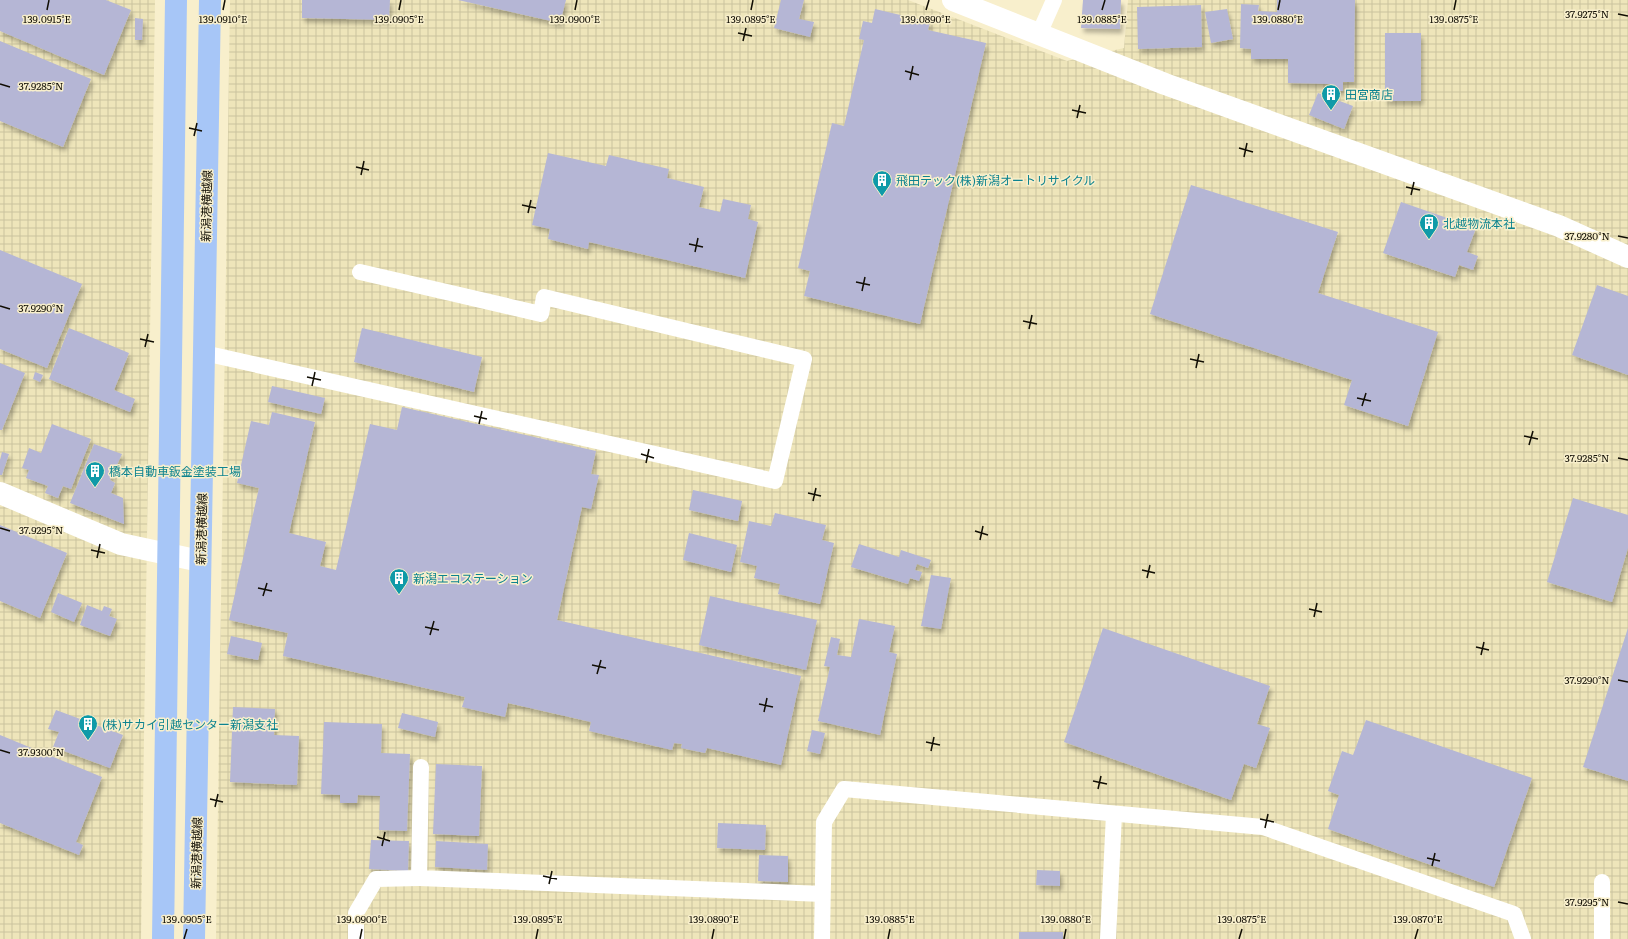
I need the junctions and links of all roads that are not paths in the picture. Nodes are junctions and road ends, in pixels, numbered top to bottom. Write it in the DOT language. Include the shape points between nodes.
graph roads {
  1 [pos="176,0"];
  2 [pos="210,0"];
  3 [pos="953,0"];
  4 [pos="1054,0"];
  5 [pos="1039,34"];
  6 [pos="1628,257"];
  7 [pos="360,272"];
  8 [pos="204,353"];
  9 [pos="0,493"];
  10 [pos="169,554"];
  11 [pos="200,561"];
  12 [pos="421,767"];
  13 [pos="1114,814"];
  14 [pos="419,878"];
  15 [pos="1602,882"];
  16 [pos="822,894"];
  17 [pos="163,939"];
  18 [pos="194,939"];
  19 [pos="356,939"];
  20 [pos="822,939"];
  21 [pos="1108,939"];
  22 [pos="1523,939"];
  23 [pos="1602,939"];
  1 -- 10 [label="main road"];
  2 -- 8 [label="main road, 新潟港横越線"];
  3 -- 5 [label="street"];
  4 -- 5 [label="lane"];
  5 -- 6 [label="street" via="1165,84 1560,226"];
  7 -- 8 [label="lane" via="541,314 544,298 804,359 775,481"];
  8 -- 11 [label="main road, 新潟港横越線"];
  9 -- 10 [label="street" via="121,544"];
  10 -- 11 [label="street"];
  10 -- 17 [label="main road"];
  11 -- 18 [label="main road, 新潟港横越線"];
  12 -- 14 [label="lane"];
  13 -- 16 [label="lane" via="844,789 824,822"];
  13 -- 21 [label="lane"];
  13 -- 22 [label="lane" via="1264,827 1514,914"];
  14 -- 16 [label="lane"];
  14 -- 19 [label="lane" via="376,879 356,913"];
  15 -- 23 [label="lane"];
  16 -- 20 [label="lane"];
}
